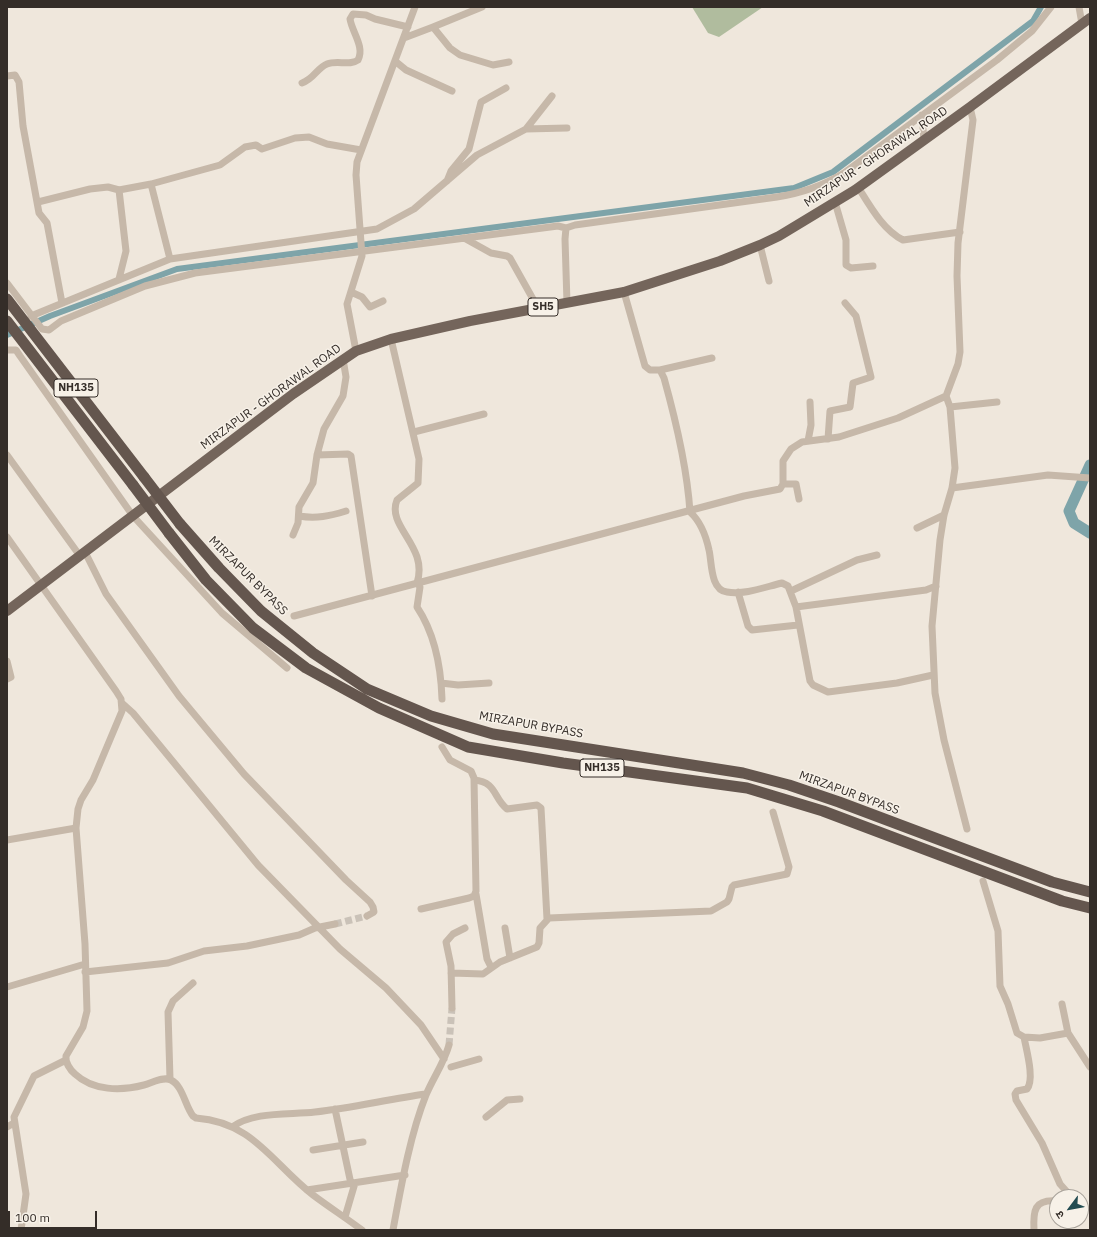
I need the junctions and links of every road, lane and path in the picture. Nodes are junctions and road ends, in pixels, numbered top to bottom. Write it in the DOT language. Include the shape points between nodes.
graph roads {
  1 [pos="415,7"];
  2 [pos="482,7"];
  3 [pos="1051,7"];
  4 [pos="1078,7"];
  5 [pos="1086,21"];
  6 [pos="408,27"];
  7 [pos="433,27"];
  8 [pos="404,38"];
  9 [pos="395,62"];
  10 [pos="509,62"];
  11 [pos="7,76"];
  12 [pos="302,83"];
  13 [pos="506,88"];
  14 [pos="452,91"];
  15 [pos="552,96"];
  16 [pos="970,107"];
  17 [pos="922,115"];
  18 [pos="567,128"];
  19 [pos="526,129"];
  20 [pos="924,141"];
  21 [pos="361,150"];
  22 [pos="446,183"];
  23 [pos="151,184"];
  24 [pos="858,187"];
  25 [pos="119,190"];
  26 [pos="38,202"];
  27 [pos="835,202"];
  28 [pos="566,228"];
  29 [pos="960,232"];
  30 [pos="361,236"];
  31 [pos="464,238"];
  32 [pos="760,245"];
  33 [pos="362,250"];
  34 [pos="170,259"];
  35 [pos="873,266"];
  36 [pos="119,279"];
  37 [pos="769,281"];
  38 [pos="7,283"];
  39 [pos="351,292"];
  40 [pos="624,292"];
  41 [pos="7,299"];
  42 [pos="383,301"];
  43 [pos="567,303"];
  44 [pos="845,303"];
  45 [pos="62,304"];
  46 [pos="538,308"];
  47 [pos="33,318"];
  48 [pos="7,321"];
  49 [pos="392,340"];
  50 [pos="7,350"];
  51 [pos="356,351"];
  52 [pos="712,358"];
  53 [pos="343,359"];
  54 [pos="660,370"];
  55 [pos="946,396"];
  56 [pos="810,402"];
  57 [pos="997,402"];
  58 [pos="950,407"];
  59 [pos="484,414"];
  60 [pos="414,432"];
  61 [pos="828,439"];
  62 [pos="808,441"];
  63 [pos="7,455"];
  64 [pos="317,455"];
  65 [pos="1090,478"];
  66 [pos="783,484"];
  67 [pos="952,488"];
  68 [pos="799,499"];
  69 [pos="346,511"];
  70 [pos="690,512"];
  71 [pos="944,515"];
  72 [pos="133,516"];
  73 [pos="299,516"];
  74 [pos="917,528"];
  75 [pos="293,535"];
  76 [pos="7,537"];
  77 [pos="83,554"];
  78 [pos="877,555"];
  79 [pos="416,583"];
  80 [pos="40,586"];
  81 [pos="936,586"];
  82 [pos="791,591"];
  83 [pos="738,592"];
  84 [pos="372,596"];
  85 [pos="796,607"];
  86 [pos="7,611"];
  87 [pos="294,616"];
  88 [pos="798,625"];
  89 [pos="7,661"];
  90 [pos="286,668"];
  91 [pos="933,675"];
  92 [pos="7,679"];
  93 [pos="441,683"];
  94 [pos="490,683"];
  95 [pos="442,699"];
  96 [pos="123,704"];
  97 [pos="442,747"];
  98 [pos="474,780"];
  99 [pos="773,812"];
  100 [pos="76,828"];
  101 [pos="967,829"];
  102 [pos="7,840"];
  103 [pos="983,881"];
  104 [pos="1090,892"];
  105 [pos="476,894"];
  106 [pos="1090,908"];
  107 [pos="421,909"];
  108 [pos="367,916"];
  109 [pos="547,919"];
  110 [pos="335,924"];
  111 [pos="320,928"];
  112 [pos="465,928"];
  113 [pos="505,928"];
  114 [pos="510,958"];
  115 [pos="85,964"];
  116 [pos="491,967"];
  117 [pos="85,972"];
  118 [pos="451,973"];
  119 [pos="193,982"];
  120 [pos="7,987"];
  121 [pos="1062,1004"];
  122 [pos="452,1008"];
  123 [pos="1068,1033"];
  124 [pos="1024,1037"];
  125 [pos="449,1045"];
  126 [pos="444,1059"];
  127 [pos="479,1059"];
  128 [pos="66,1060"];
  129 [pos="1090,1066"];
  130 [pos="451,1067"];
  131 [pos="170,1079"];
  132 [pos="426,1094"];
  133 [pos="520,1099"];
  134 [pos="335,1108"];
  135 [pos="486,1117"];
  136 [pos="14,1123"];
  137 [pos="232,1126"];
  138 [pos="7,1127"];
  139 [pos="363,1142"];
  140 [pos="343,1146"];
  141 [pos="313,1150"];
  142 [pos="405,1176"];
  143 [pos="353,1183"];
  144 [pos="1064,1189"];
  145 [pos="307,1190"];
  146 [pos="1049,1200"];
  147 [pos="345,1217"];
  148 [pos="21,1230"];
  149 [pos="362,1230"];
  150 [pos="393,1230"];
  151 [pos="1034,1230"];
  1 -- 6 [label="street"];
  2 -- 7 [label="street"];
  3 -- 17 [label="street" via="1032,30 997,60"];
  4 -- 5 [label="street"];
  5 -- 16 [label="main road, MIRZAPUR - GHORAWAL ROAD / SH5"];
  6 -- 8 [label="street"];
  6 -- 12 [label="street" via="366,15 353,14 350,19 358,41 358,60 327,64 310,80"];
  7 -- 8 [label="street"];
  7 -- 10 [label="street" via="450,48 460,55 493,65"];
  8 -- 9 [label="street"];
  9 -- 14 [label="street" via="406,70"];
  9 -- 21 [label="street"];
  11 -- 26 [label="street" via="15,75 19,82"];
  13 -- 22 [label="street" via="485,98 479,106 469,149 451,171"];
  15 -- 19 [label="street"];
  16 -- 20 [label="main road, MIRZAPUR - GHORAWAL ROAD / SH5"];
  16 -- 29 [label="street" via="973,124"];
  17 -- 20 [label="street"];
  17 -- 28 [label="street" via="844,173 818,187 790,195"];
  18 -- 19 [label="street"];
  19 -- 22 [label="street" via="477,156"];
  20 -- 24 [label="main road, MIRZAPUR - GHORAWAL ROAD / SH5"];
  21 -- 23 [label="street" via="328,144 308,137 295,138 262,149 256,144 250,145 220,165"];
  21 -- 30 [label="street" via="356,175"];
  22 -- 30 [label="street" via="414,209"];
  23 -- 25 [label="street"];
  23 -- 34 [label="street"];
  24 -- 27 [label="main road, MIRZAPUR - GHORAWAL ROAD / SH5"];
  24 -- 29 [label="street" via="885,225 903,240"];
  25 -- 26 [label="street" via="100,187"];
  25 -- 36 [label="street" via="126,251"];
  26 -- 45 [label="street" via="40,216 47,223"];
  27 -- 32 [label="main road, MIRZAPUR - GHORAWAL ROAD / SH5"];
  27 -- 35 [label="street" via="846,240 846,265 851,268"];
  28 -- 31 [label="street" via="558,226"];
  28 -- 43 [label="street" via="564,238"];
  29 -- 55 [label="street" via="957,276 960,352"];
  30 -- 33 [label="street"];
  30 -- 34 [label="street"];
  31 -- 33 [label="street"];
  31 -- 46 [label="street" via="491,253 510,258"];
  32 -- 37 [label="street"];
  32 -- 40 [label="main road, MIRZAPUR - GHORAWAL ROAD / SH5" via="720,261"];
  33 -- 39 [label="street" via="362,259"];
  33 -- 47 [label="street" via="195,273 145,286 61,321 50,330 42,328"];
  34 -- 36 [label="street"];
  36 -- 45 [label="street"];
  38 -- 47 [label="street"];
  39 -- 42 [label="street" via="362,297 370,307"];
  39 -- 51 [label="street" via="347,304"];
  40 -- 43 [label="main road, MIRZAPUR - GHORAWAL ROAD / SH5"];
  40 -- 54 [label="street" via="645,366 650,370"];
  41 -- 104 [label="highway, MIRZAPUR BYPASS / NH135, bridge" via="180,524 219,568 261,611 313,653 367,688 430,716 493,734 743,773 789,785 1052,882"];
  43 -- 46 [label="main road, MIRZAPUR - GHORAWAL ROAD / SH5"];
  44 -- 61 [label="street" via="856,316 871,377 853,383 850,407 830,411"];
  45 -- 47 [label="street"];
  46 -- 49 [label="main road, MIRZAPUR - GHORAWAL ROAD / SH5"];
  48 -- 106 [label="highway, NH135, bridge" via="206,580 253,628 306,668 379,708 468,747 563,763 747,788 823,811 1062,901"];
  49 -- 51 [label="main road, MIRZAPUR - GHORAWAL ROAD / SH5"];
  49 -- 60 [label="street"];
  50 -- 72 [label="street" via="16,350"];
  51 -- 53 [label="main road, MIRZAPUR - GHORAWAL ROAD / SH5"];
  52 -- 54 [label="street"];
  53 -- 64 [label="street" via="346,378 343,396 324,429"];
  53 -- 72 [label="main road, MIRZAPUR - GHORAWAL ROAD / SH5" via="286,398"];
  54 -- 70 [label="street" via="679,441"];
  55 -- 58 [label="street"];
  55 -- 61 [label="street" via="898,418"];
  56 -- 62 [label="street" via="811,425"];
  57 -- 58 [label="street"];
  58 -- 67 [label="street" via="955,460"];
  59 -- 60 [label="street"];
  60 -- 79 [label="street" via="419,459 418,483 396,504 399,522 419,559 420,572"];
  61 -- 62 [label="street"];
  62 -- 66 [label="street" via="797,444 785,457"];
  63 -- 77 [label="street"];
  64 -- 73 [label="street" via="313,483 299,507"];
  64 -- 84 [label="street" via="350,454"];
  65 -- 67 [label="street" via="1048,476"];
  66 -- 68 [label="street" via="796,484"];
  66 -- 70 [label="street" via="780,489 744,496"];
  67 -- 71 [label="street"];
  69 -- 73 [label="street" via="326,517"];
  70 -- 79 [label="street"];
  70 -- 83 [label="street" via="705,536 713,576 719,588 724,592"];
  71 -- 74 [label="street"];
  71 -- 81 [label="street"];
  72 -- 77 [label="main road, MIRZAPUR - GHORAWAL ROAD / SH5"];
  72 -- 90 [label="street" via="222,612"];
  73 -- 75 [label="street"];
  76 -- 80 [label="street"];
  77 -- 80 [label="main road, MIRZAPUR - GHORAWAL ROAD / SH5"];
  77 -- 108 [label="street" via="106,594 179,696 244,774 374,906 374,912"];
  78 -- 82 [label="street" via="857,560"];
  79 -- 84 [label="street"];
  79 -- 93 [label="street" via="420,587 417,607 432,639 439,662"];
  80 -- 86 [label="main road, MIRZAPUR - GHORAWAL ROAD / SH5"];
  80 -- 96 [label="street"];
  81 -- 85 [label="street" via="926,590"];
  81 -- 91 [label="street" via="932,626"];
  82 -- 83 [label="street" via="788,586 782,584"];
  82 -- 85 [label="street"];
  83 -- 88 [label="street" via="748,626 752,630"];
  84 -- 87 [label="street"];
  85 -- 88 [label="street"];
  88 -- 91 [label="street" via="810,681 823,691 897,683"];
  89 -- 92 [label="street" via="11,676"];
  91 -- 101 [label="street" via="944,740"];
  93 -- 94 [label="street"];
  93 -- 95 [label="street"];
  96 -- 100 [label="street" via="93,780 81,800"];
  96 -- 111 [label="street" via="134,713 258,865"];
  97 -- 98 [label="street" via="453,763 471,771"];
  98 -- 105 [label="street"];
  98 -- 109 [label="street" via="489,785 508,809 537,805 541,808"];
  99 -- 109 [label="street" via="789,872 778,877 734,885 727,902 711,911"];
  100 -- 102 [label="street"];
  100 -- 115 [label="street"];
  103 -- 124 [label="street" via="998,931 1000,986 1015,1029"];
  105 -- 107 [label="street" via="469,898"];
  105 -- 116 [label="street" via="487,959"];
  109 -- 114 [label="street" via="540,928 537,947"];
  110 -- 111 [label="street"];
  111 -- 117 [label="street" via="247,946 204,951 168,963"];
  111 -- 126 [label="street" via="340,950 396,998 421,1025"];
  112 -- 118 [label="street" via="453,934 446,942"];
  113 -- 114 [label="street"];
  114 -- 116 [label="street"];
  115 -- 117 [label="street"];
  115 -- 120 [label="street"];
  116 -- 118 [label="street" via="483,974"];
  117 -- 128 [label="street" via="86,1019 67,1053"];
  118 -- 122 [label="street"];
  119 -- 131 [label="street" via="173,1001 168,1012"];
  121 -- 123 [label="street"];
  123 -- 124 [label="street" via="1040,1038"];
  123 -- 129 [label="street"];
  124 -- 144 [label="street" via="1030,1083 1027,1089 1017,1091 1016,1100 1042,1143"];
  125 -- 126 [label="street"];
  126 -- 132 [label="street"];
  127 -- 130 [label="street"];
  128 -- 131 [label="street" via="72,1072 92,1085 126,1088"];
  128 -- 136 [label="street" via="34,1076 15,1112"];
  131 -- 137 [label="street" via="178,1088 193,1116 221,1121"];
  132 -- 134 [label="street"];
  132 -- 142 [label="street" via="414,1131"];
  133 -- 135 [label="street" via="506,1100"];
  134 -- 137 [label="street" via="250,1119"];
  134 -- 140 [label="street"];
  136 -- 138 [label="street"];
  136 -- 148 [label="street" via="26,1194"];
  137 -- 145 [label="street" via="254,1139"];
  139 -- 140 [label="street"];
  140 -- 141 [label="street"];
  140 -- 143 [label="street"];
  142 -- 143 [label="street"];
  142 -- 150 [label="street"];
  143 -- 145 [label="street"];
  143 -- 147 [label="street"];
  145 -- 147 [label="street"];
  146 -- 151 [label="street" via="1038,1205 1033,1215"];
  147 -- 149 [label="street"];
}
